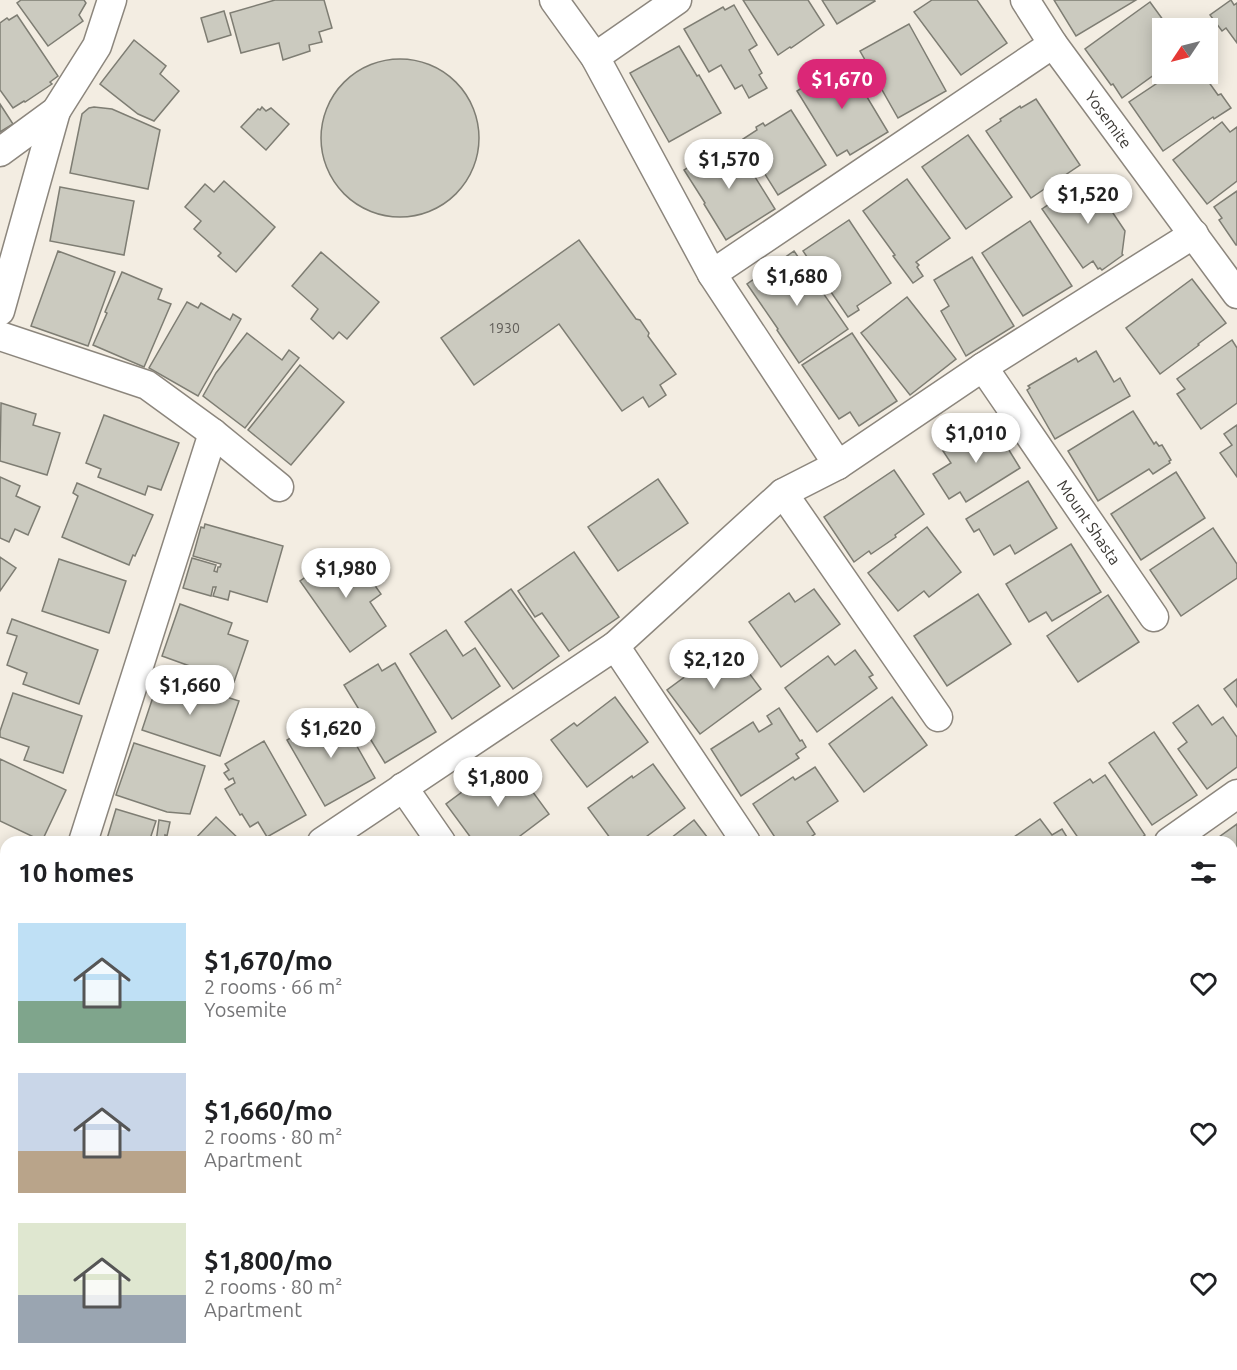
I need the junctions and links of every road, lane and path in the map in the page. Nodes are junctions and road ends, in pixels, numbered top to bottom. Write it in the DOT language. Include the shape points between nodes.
graph roads {
  1 [pos="112,0"];
  2 [pos="554,0"];
  3 [pos="677,0"];
  4 [pos="1025,0"];
  5 [pos="1053,45"];
  6 [pos="595,57"];
  7 [pos="56,111"];
  8 [pos="0,152"];
  9 [pos="1194,234"];
  10 [pos="712,274"];
  11 [pos="1237,294"];
  12 [pos="0,311"];
  13 [pos="0,336"];
  14 [pos="983,368"];
  15 [pos="213,433"];
  16 [pos="838,465"];
  17 [pos="279,487"];
  18 [pos="783,492"];
  19 [pos="1154,617"];
  20 [pos="615,646"];
  21 [pos="938,717"];
  22 [pos="403,787"];
  23 [pos="1237,794"];
  24 [pos="85,836"];
  25 [pos="331,836"];
  26 [pos="437,836"];
  27 [pos="742,836"];
  28 [pos="1178,836"];
  1 -- 7 [label="street" via="97,46"];
  2 -- 6 [label="street"];
  3 -- 6 [label="street"];
  4 -- 5 [label="street, Yosemite"];
  5 -- 9 [label="street, Yosemite"];
  5 -- 10 [label="street"];
  6 -- 10 [label="street"];
  7 -- 8 [label="street"];
  7 -- 12 [label="street"];
  9 -- 11 [label="street, Yosemite"];
  9 -- 14 [label="street"];
  10 -- 16 [label="street"];
  13 -- 15 [label="street" via="147,385"];
  14 -- 16 [label="street"];
  14 -- 19 [label="street, Mount Shasta"];
  15 -- 17 [label="street"];
  15 -- 24 [label="street"];
  16 -- 18 [label="street"];
  18 -- 20 [label="street"];
  18 -- 21 [label="street"];
  20 -- 22 [label="street"];
  20 -- 27 [label="street"];
  22 -- 25 [label="street"];
  22 -- 26 [label="street"];
  23 -- 28 [label="street"];
}
